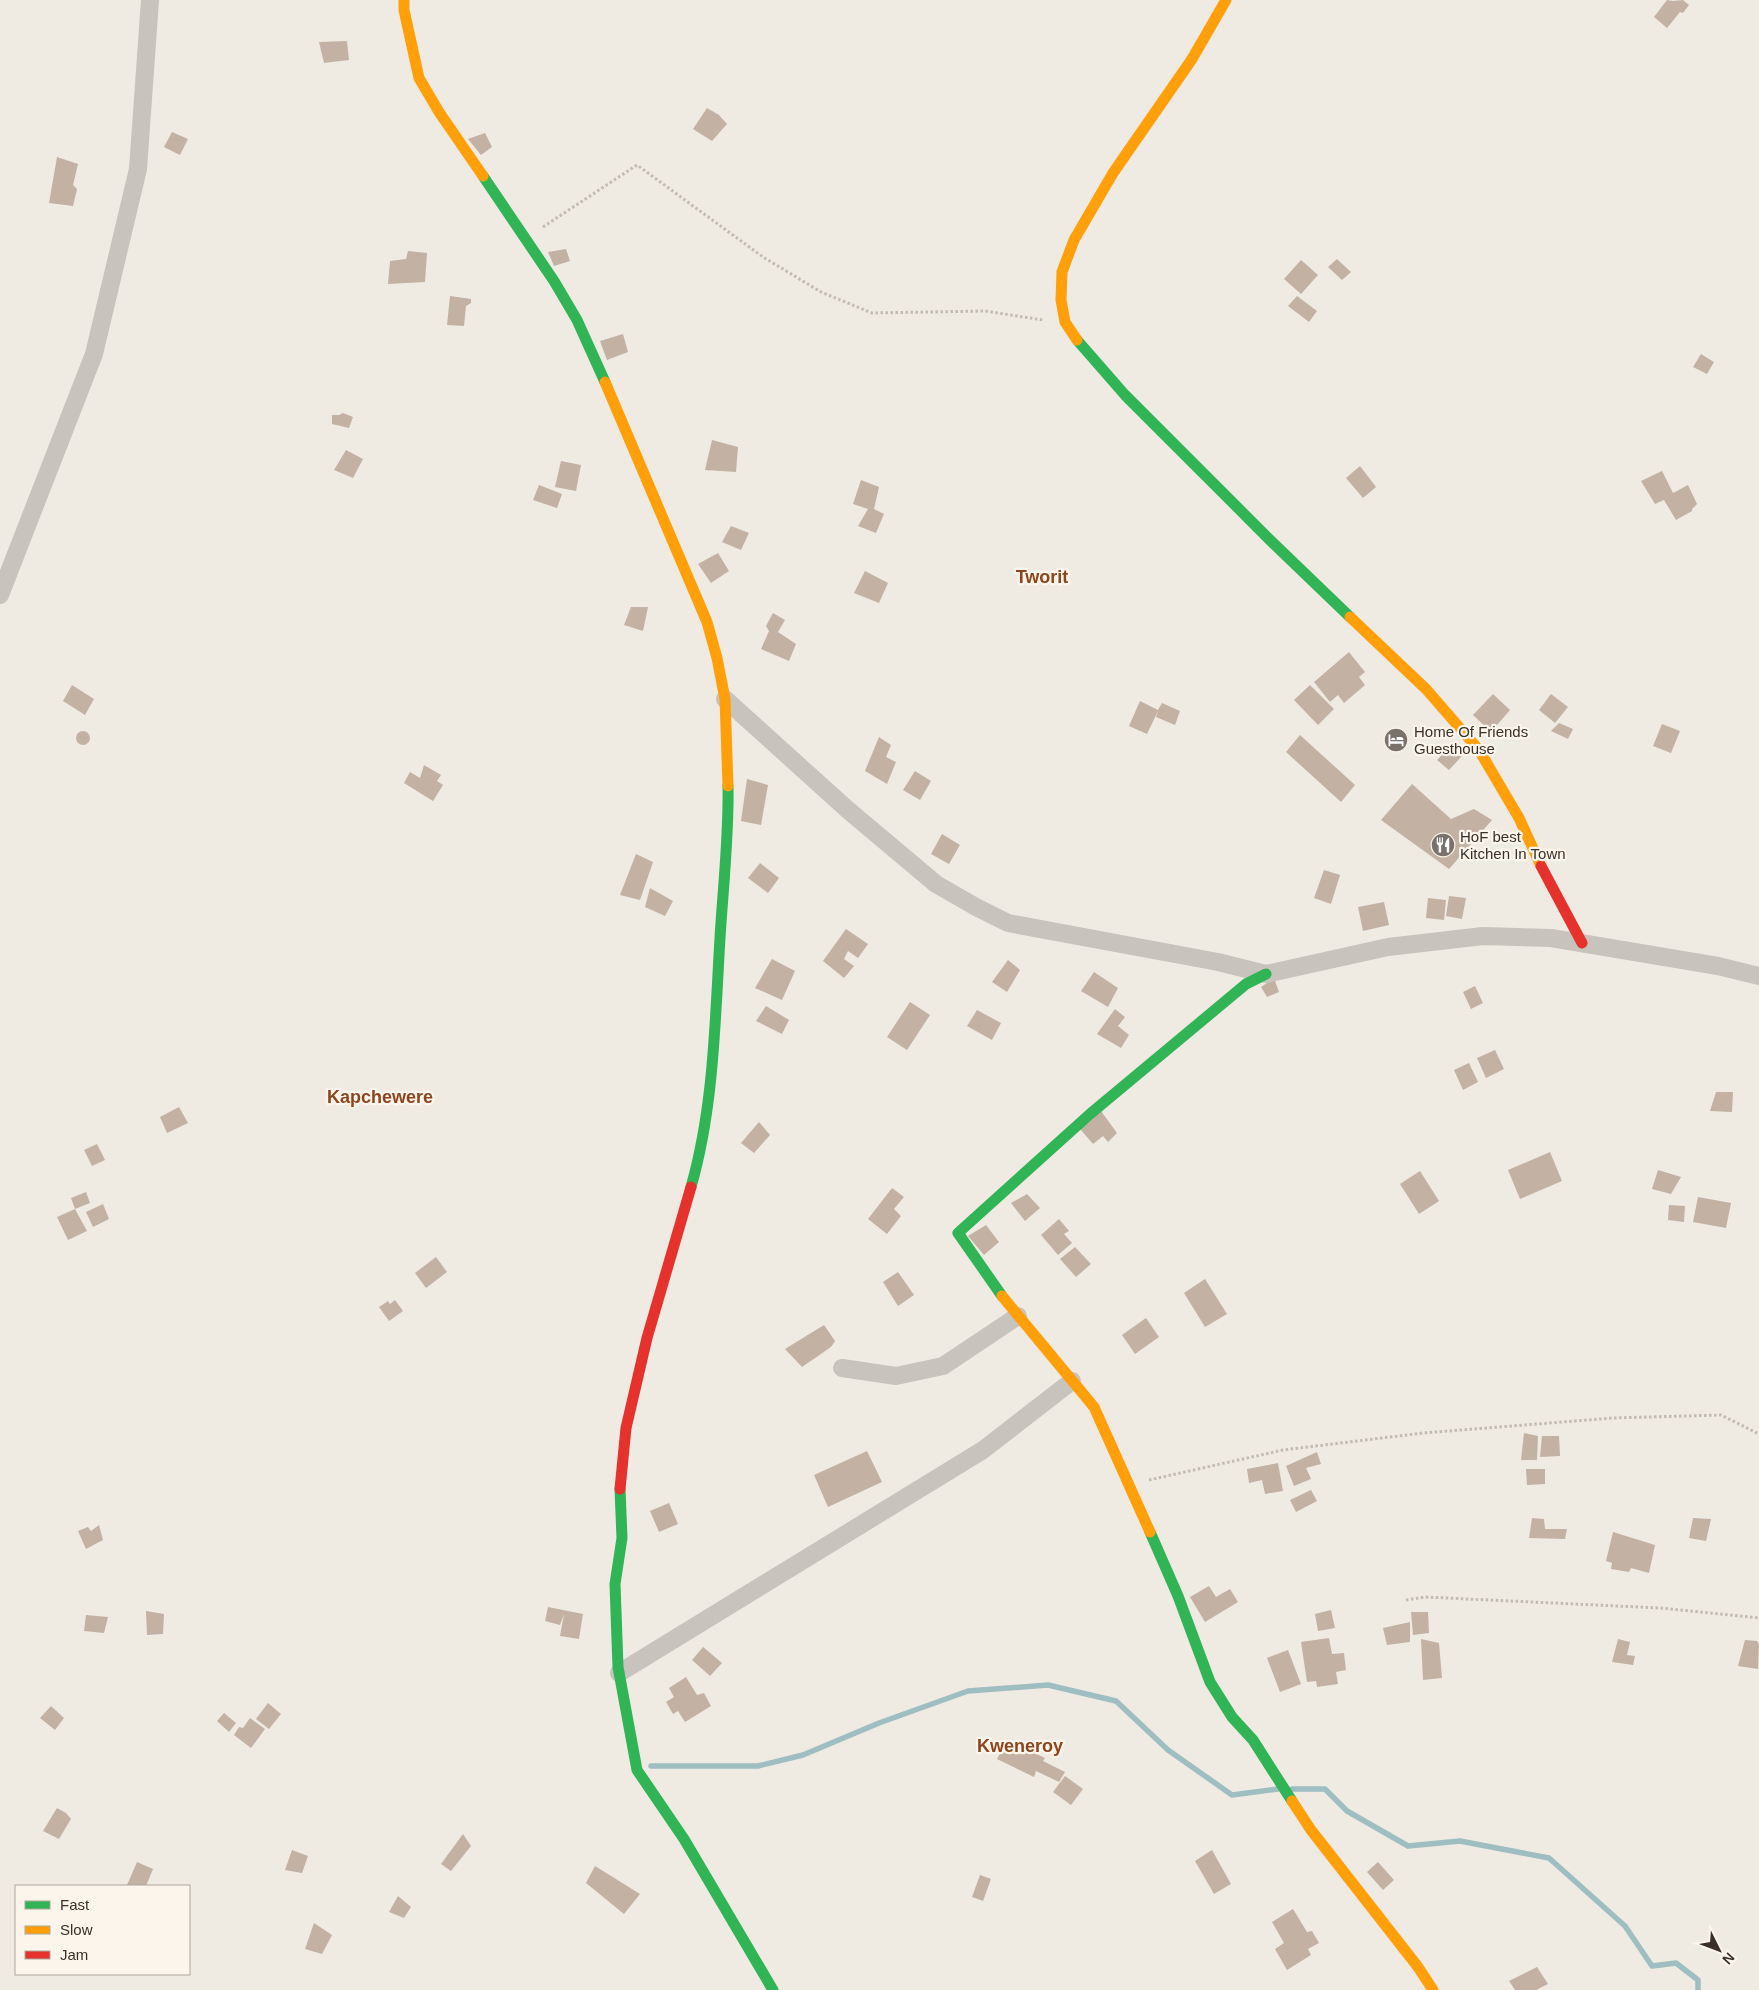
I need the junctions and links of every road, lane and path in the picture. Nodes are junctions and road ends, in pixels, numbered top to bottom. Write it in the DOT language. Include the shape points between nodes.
graph roads {
  1 [pos="150,0"];
  2 [pos="404,0"];
  3 [pos="1226,0"];
  4 [pos="526,239"];
  5 [pos="1065,322"];
  6 [pos="0,595"];
  7 [pos="726,699"];
  8 [pos="1582,943"];
  9 [pos="1266,974"];
  10 [pos="1759,976"];
  11 [pos="1018,1316"];
  12 [pos="842,1368"];
  13 [pos="1072,1381"];
  14 [pos="1759,1434"];
  15 [pos="1128,1485"];
  16 [pos="1406,1600"];
  17 [pos="1759,1618"];
  18 [pos="619,1673"];
  19 [pos="773,1990"];
  20 [pos="1433,1990"];
  1 -- 6 [label="street" via="138,169 94,354"];
  2 -- 4 [label="street" via="419,78"];
  3 -- 5 [label="street" via="1192,59 1113,173 1074,240 1062,272 1061,300"];
  4 -- 5 [label="path" via="637,165 763,258 822,292 872,313 985,311"];
  4 -- 7 [label="street" via="577,320 607,386 707,622"];
  5 -- 8 [label="street" via="1125,396 1426,689 1479,750 1519,818"];
  7 -- 9 [label="street" via="848,810 936,884 976,907 1008,923"];
  7 -- 18 [label="street" via="728,797 708,1093 697,1166 647,1338 626,1428 620,1491 622,1538 615,1584"];
  8 -- 9 [label="street" via="1550,938 1483,936 1388,947"];
  8 -- 10 [label="street"];
  9 -- 11 [label="street" via="1246,984 1090,1114 958,1233"];
  11 -- 12 [label="street" via="943,1366 896,1376"];
  11 -- 13 [label="street"];
  13 -- 15 [label="street" via="1094,1408"];
  13 -- 18 [label="street" via="983,1450"];
  14 -- 15 [label="path" via="1721,1415 1613,1418 1423,1433 1283,1450"];
  15 -- 20 [label="street" via="1178,1596 1210,1682 1311,1830"];
  16 -- 17 [label="path" via="1425,1597 1660,1608"];
  18 -- 19 [label="street" via="637,1770 684,1839"];
}
